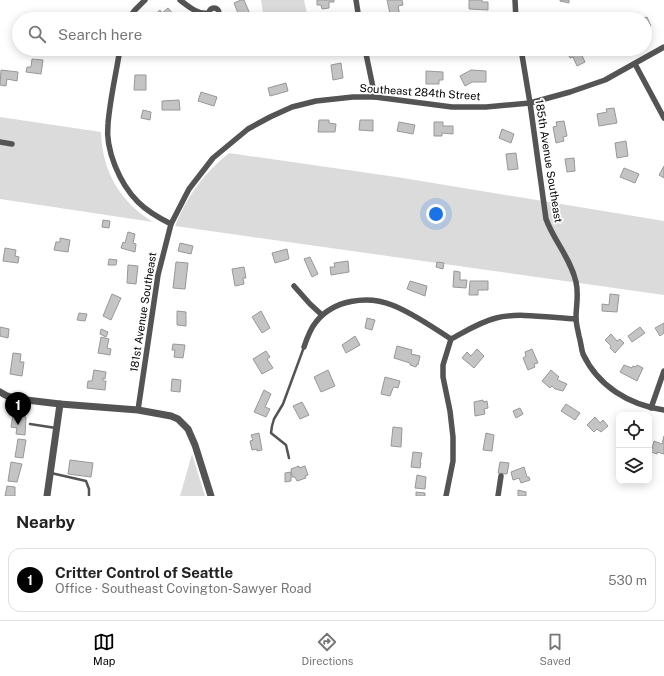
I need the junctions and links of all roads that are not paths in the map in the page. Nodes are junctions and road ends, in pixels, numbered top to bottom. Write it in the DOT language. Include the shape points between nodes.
graph roads {
  1 [pos="145,0"];
  2 [pos="180,0"];
  3 [pos="356,0"];
  4 [pos="514,0"];
  5 [pos="133,12"];
  6 [pos="199,12"];
  7 [pos="359,12"];
  8 [pos="515,12"];
  9 [pos="664,47"];
  10 [pos="652,54"];
  11 [pos="119,56"];
  12 [pos="366,56"];
  13 [pos="522,56"];
  14 [pos="649,56"];
  15 [pos="636,64"];
  16 [pos="375,97"];
  17 [pos="530,102"];
  18 [pos="292,107"];
  19 [pos="664,118"];
  20 [pos="0,142"];
  21 [pos="12,144"];
  22 [pos="171,224"];
  23 [pos="294,286"];
  24 [pos="322,315"];
  25 [pos="576,319"];
  26 [pos="451,339"];
  27 [pos="304,347"];
  28 [pos="664,372"];
  29 [pos="0,392"];
  30 [pos="60,404"];
  31 [pos="651,408"];
  32 [pos="138,410"];
  33 [pos="664,410"];
  34 [pos="30,424"];
  35 [pos="57,428"];
  36 [pos="289,458"];
  37 [pos="50,473"];
  38 [pos="501,476"];
  39 [pos="47,496"];
  40 [pos="89,496"];
  41 [pos="211,496"];
  42 [pos="446,496"];
  43 [pos="498,496"];
  1 -- 5 [label="street"];
  2 -- 6 [label="street"];
  3 -- 7 [label="street"];
  4 -- 8 [label="street"];
  9 -- 10 [label="street, Southeast 284th Street"];
  11 -- 22 [label="street" via="107,125 110,151 118,172 138,202"];
  12 -- 16 [label="street"];
  13 -- 17 [label="street, 185th Avenue Southeast"];
  14 -- 15 [label="street, Southeast 284th Street"];
  15 -- 17 [label="street, Southeast 284th Street" via="605,80"];
  15 -- 19 [label="street"];
  16 -- 17 [label="street, Southeast 284th Street" via="452,106 498,106"];
  16 -- 18 [label="street, Southeast 284th Street" via="316,101"];
  17 -- 25 [label="street, 185th Avenue Southeast" via="546,219 576,281"];
  18 -- 22 [label="street, 181st Avenue Southeast" via="248,129 212,158 189,189"];
  20 -- 21 [label="street"];
  22 -- 32 [label="street, 181st Avenue Southeast" via="158,275"];
  23 -- 24 [label="street"];
  24 -- 26 [label="street" via="330,308 353,301 380,302 398,308"];
  24 -- 27 [label="street" via="310,329"];
  25 -- 26 [label="street" via="497,317"];
  25 -- 31 [label="street, 185th Avenue Southeast" via="583,353 593,372 603,383 627,400"];
  26 -- 42 [label="street" via="442,365 454,437 453,462"];
  27 -- 36 [label="lane" via="272,426 271,434 286,445"];
  28 -- 31 [label="street"];
  29 -- 30 [label="street" via="18,399"];
  30 -- 32 [label="street"];
  30 -- 35 [label="street"];
  31 -- 33 [label="street, 185th Avenue Southeast"];
  32 -- 41 [label="street" via="172,416 188,429"];
  34 -- 35 [label="lane"];
  35 -- 37 [label="street"];
  37 -- 39 [label="street"];
  37 -- 40 [label="lane" via="86,481"];
  38 -- 43 [label="street"];
}
